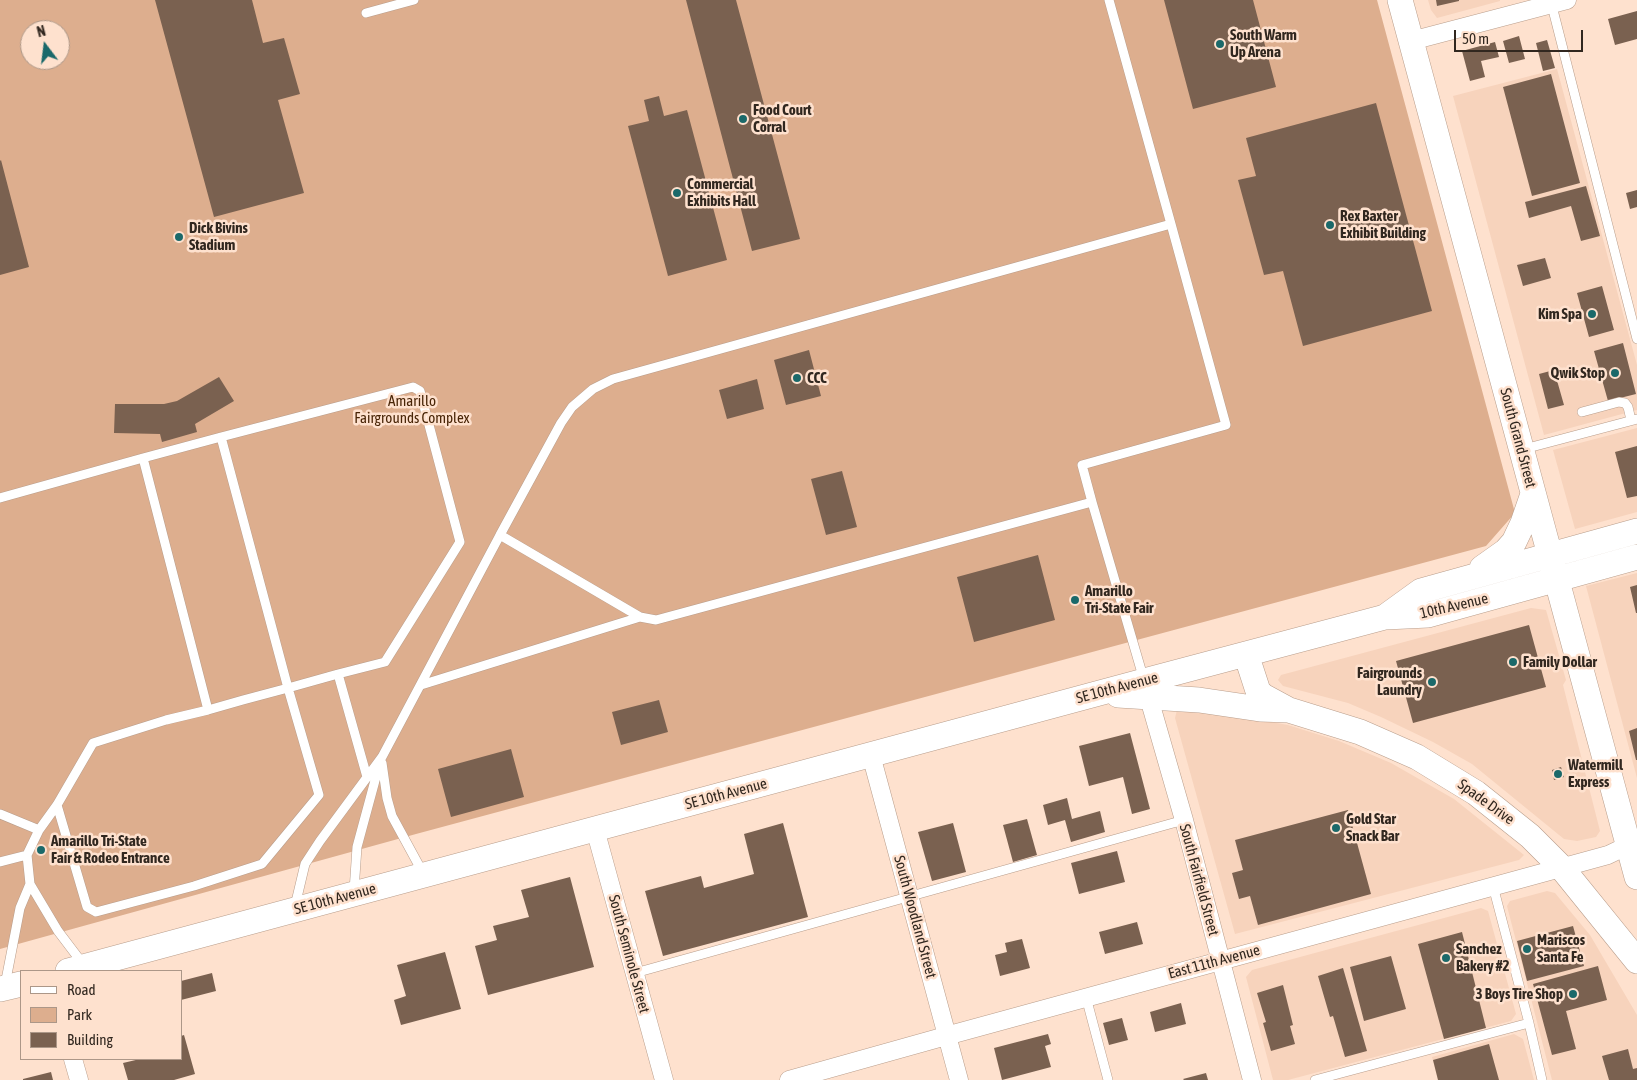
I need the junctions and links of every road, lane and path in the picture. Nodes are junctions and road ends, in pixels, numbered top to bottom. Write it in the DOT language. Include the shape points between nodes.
graph roads {
  1 [pos="414,0"];
  2 [pos="1108,0"];
  3 [pos="1400,0"];
  4 [pos="1556,1"];
  5 [pos="366,13"];
  6 [pos="1411,41"];
  7 [pos="1171,224"];
  8 [pos="1637,339"];
  9 [pos="1582,412"];
  10 [pos="1634,419"];
  11 [pos="221,438"];
  12 [pos="1521,450"];
  13 [pos="143,458"];
  14 [pos="1533,494"];
  15 [pos="0,498"];
  16 [pos="1092,502"];
  17 [pos="1637,531"];
  18 [pos="500,535"];
  19 [pos="1549,555"];
  20 [pos="1637,557"];
  21 [pos="1464,579"];
  22 [pos="1556,580"];
  23 [pos="640,617"];
  24 [pos="1385,617"];
  25 [pos="1246,654"];
  26 [pos="338,674"];
  27 [pos="421,685"];
  28 [pos="288,688"];
  29 [pos="1146,688"];
  30 [pos="1091,695"];
  31 [pos="208,710"];
  32 [pos="1289,710"];
  33 [pos="871,755"];
  34 [pos="382,757"];
  35 [pos="367,777"];
  36 [pos="57,805"];
  37 [pos="0,814"];
  38 [pos="1184,820"];
  39 [pos="595,829"];
  40 [pos="39,830"];
  41 [pos="1633,843"];
  42 [pos="27,855"];
  43 [pos="0,862"];
  44 [pos="1561,868"];
  45 [pos="424,875"];
  46 [pos="1637,877"];
  47 [pos="30,884"];
  48 [pos="1493,886"];
  49 [pos="354,894"];
  50 [pos="909,897"];
  51 [pos="294,910"];
  52 [pos="1220,960"];
  53 [pos="1637,961"];
  54 [pos="77,969"];
  55 [pos="635,973"];
  56 [pos="9,987"];
  57 [pos="1086,997"];
  58 [pos="1529,1023"];
  59 [pos="946,1036"];
  60 [pos="72,1060"];
  61 [pos="811,1077"];
  62 [pos="78,1080"];
  63 [pos="664,1080"];
  64 [pos="789,1080"];
  65 [pos="958,1080"];
  66 [pos="1108,1080"];
  67 [pos="1252,1080"];
  68 [pos="1315,1080"];
  69 [pos="1542,1080"];
  1 -- 5 [label="lane"];
  2 -- 7 [label="lane"];
  3 -- 6 [label="main road, South Grand Street"];
  4 -- 6 [label="street"];
  4 -- 8 [label="lane"];
  6 -- 12 [label="main road, South Grand Street"];
  7 -- 16 [label="lane" via="1226,425 1082,465"];
  7 -- 18 [label="lane" via="613,379 592,389 572,407"];
  9 -- 10 [label="lane" via="1619,402 1628,407"];
  10 -- 12 [label="lane"];
  11 -- 13 [label="lane"];
  11 -- 26 [label="lane" via="414,388 420,391 460,542 385,662"];
  11 -- 28 [label="lane"];
  12 -- 14 [label="main road, South Grand Street"];
  13 -- 15 [label="lane"];
  13 -- 31 [label="lane"];
  14 -- 19 [label="main road, South Grand Street"];
  14 -- 21 [label="main road" via="1514,542 1492,562"];
  16 -- 23 [label="lane" via="656,620"];
  16 -- 29 [label="lane"];
  17 -- 19 [label="main road, 10th Avenue"];
  18 -- 23 [label="lane"];
  18 -- 27 [label="lane"];
  19 -- 21 [label="main road, 10th Avenue"];
  19 -- 22 [label="main road, South Grand Street"];
  20 -- 22 [label="main road, 10th Avenue"];
  21 -- 24 [label="main road, 10th Avenue" via="1421,590"];
  22 -- 24 [label="main road, 10th Avenue" via="1428,614"];
  22 -- 41 [label="main road, South Grand Street"];
  23 -- 27 [label="lane"];
  24 -- 25 [label="main road, SE 10th Avenue"];
  25 -- 29 [label="main road, SE 10th Avenue"];
  25 -- 32 [label="main road, Spade Drive" via="1258,691"];
  26 -- 28 [label="lane"];
  26 -- 35 [label="lane"];
  27 -- 34 [label="lane"];
  28 -- 31 [label="lane"];
  28 -- 36 [label="lane" via="319,795 262,864 96,912 87,907"];
  29 -- 30 [label="main road, Spade Drive"];
  29 -- 32 [label="main road, Spade Drive" via="1199,700"];
  29 -- 38 [label="street, South Fairfield Street"];
  30 -- 33 [label="main road, SE 10th Avenue"];
  31 -- 36 [label="lane" via="93,743"];
  32 -- 44 [label="main road, Spade Drive" via="1360,732 1425,761 1496,808"];
  33 -- 39 [label="main road, SE 10th Avenue"];
  33 -- 50 [label="street, South Woodland Street"];
  34 -- 35 [label="lane"];
  34 -- 45 [label="lane" via="392,816"];
  34 -- 49 [label="lane" via="357,847"];
  35 -- 51 [label="lane" via="305,864"];
  36 -- 40 [label="lane"];
  37 -- 40 [label="lane"];
  38 -- 50 [label="lane"];
  38 -- 52 [label="street, South Fairfield Street"];
  39 -- 45 [label="main road, SE 10th Avenue"];
  39 -- 55 [label="street, South Seminole Street"];
  40 -- 42 [label="lane"];
  41 -- 44 [label="street, East 11th Avenue" via="1608,855"];
  41 -- 46 [label="main road, South Grand Street"];
  42 -- 43 [label="lane"];
  42 -- 47 [label="lane"];
  44 -- 48 [label="street, East 11th Avenue"];
  44 -- 53 [label="main road, Spade Drive"];
  45 -- 49 [label="main road, SE 10th Avenue"];
  47 -- 54 [label="lane"];
  47 -- 56 [label="lane" via="20,908"];
  48 -- 52 [label="street, East 11th Avenue"];
  48 -- 58 [label="lane"];
  49 -- 51 [label="main road, SE 10th Avenue"];
  50 -- 55 [label="lane"];
  50 -- 59 [label="street, South Woodland Street"];
  51 -- 54 [label="main road, SE 10th Avenue"];
  52 -- 57 [label="street, East 11th Avenue"];
  52 -- 67 [label="street, South Fairfield Street"];
  55 -- 63 [label="street, South Seminole Street"];
  57 -- 59 [label="street, East 11th Avenue"];
  57 -- 66 [label="lane"];
  58 -- 68 [label="lane"];
  58 -- 69 [label="lane"];
  59 -- 61 [label="street, East 11th Avenue"];
  59 -- 65 [label="street, South Woodland Street"];
  60 -- 62 [label="street"];
  61 -- 64 [label="street, East 11th Avenue"];
}
